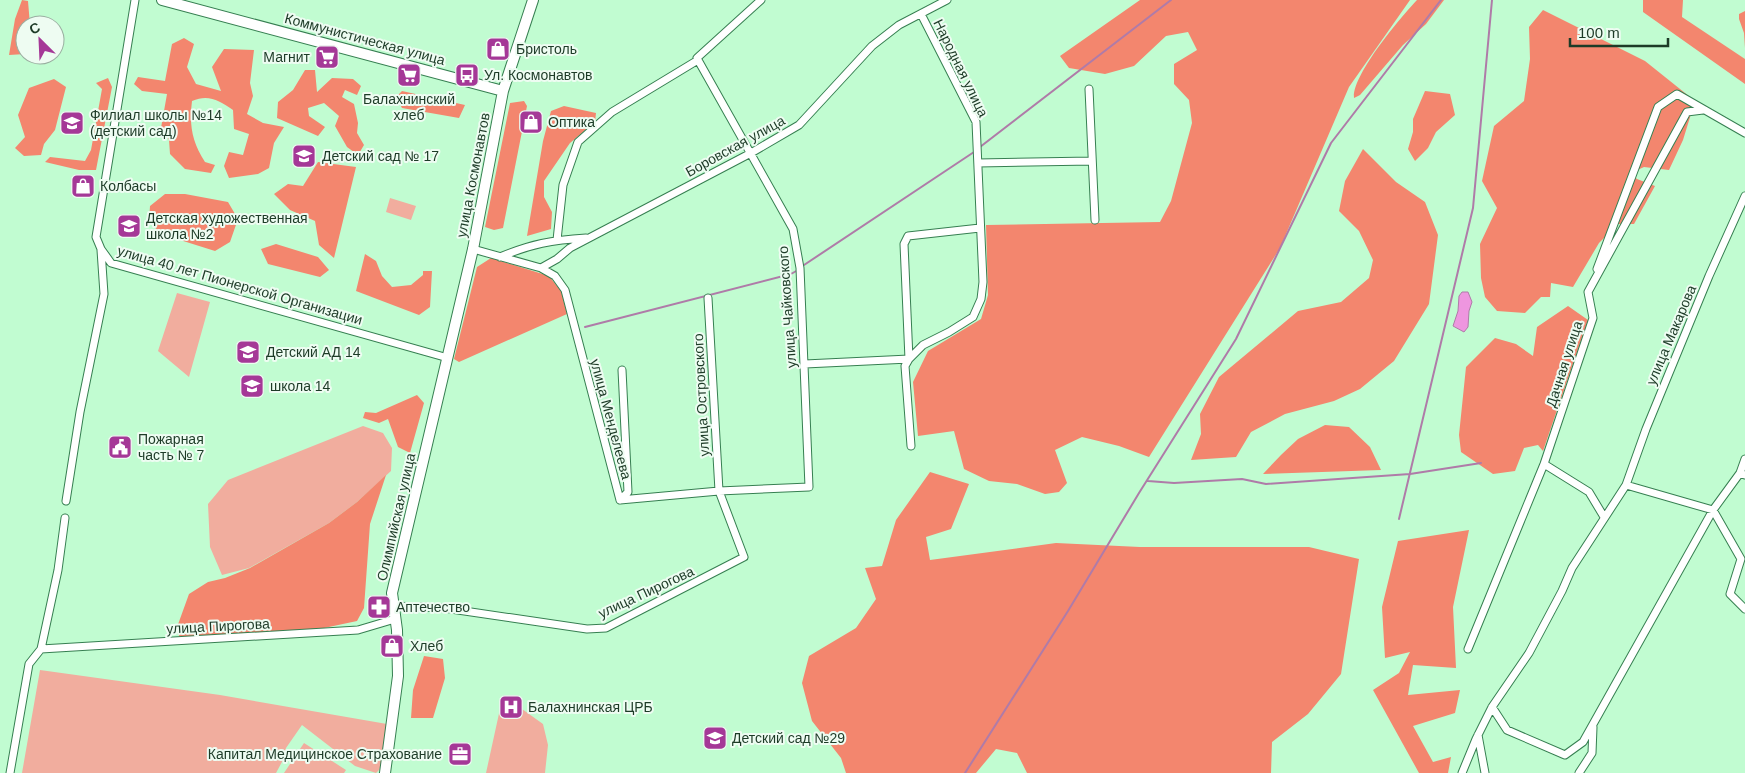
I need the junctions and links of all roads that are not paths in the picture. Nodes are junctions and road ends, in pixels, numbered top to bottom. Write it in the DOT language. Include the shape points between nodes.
graph roads {
  1 [pos="135,0"];
  2 [pos="162,0"];
  3 [pos="534,0"];
  4 [pos="762,0"];
  5 [pos="947,0"];
  6 [pos="755,3"];
  7 [pos="920,14"];
  8 [pos="698,60"];
  9 [pos="1089,89"];
  10 [pos="503,91"];
  11 [pos="1703,110"];
  12 [pos="1745,133"];
  13 [pos="751,153"];
  14 [pos="1092,161"];
  15 [pos="978,164"];
  16 [pos="1745,196"];
  17 [pos="1094,220"];
  18 [pos="980,228"];
  19 [pos="588,238"];
  20 [pos="557,240"];
  21 [pos="101,249"];
  22 [pos="473,249"];
  23 [pos="500,257"];
  24 [pos="557,259"];
  25 [pos="541,268"];
  26 [pos="555,276"];
  27 [pos="1588,292"];
  28 [pos="708,298"];
  29 [pos="448,358"];
  30 [pos="909,359"];
  31 [pos="805,364"];
  32 [pos="622,370"];
  33 [pos="911,446"];
  34 [pos="1745,459"];
  35 [pos="1544,464"];
  36 [pos="1742,474"];
  37 [pos="1626,485"];
  38 [pos="718,491"];
  39 [pos="620,500"];
  40 [pos="66,501"];
  41 [pos="1713,510"];
  42 [pos="1604,517"];
  43 [pos="65,518"];
  44 [pos="394,606"];
  45 [pos="1745,609"];
  46 [pos="396,619"];
  47 [pos="41,649"];
  48 [pos="1468,649"];
  49 [pos="1492,707"];
  50 [pos="1593,726"];
  51 [pos="1478,735"];
  52 [pos="10,773"];
  53 [pos="385,773"];
  54 [pos="1462,773"];
  55 [pos="1485,773"];
  56 [pos="1579,773"];
  1 -- 21 [label="street" via="96,237"];
  2 -- 10 [label="street, Коммунистическая улица"];
  3 -- 10 [label="street, улица Космонавтов"];
  4 -- 6 [label="street"];
  5 -- 7 [label="street, Боровская улица"];
  6 -- 8 [label="street" via="696,58"];
  7 -- 13 [label="street, Боровская улица" via="872,46 798,125"];
  7 -- 15 [label="street, Народная улица" via="976,122"];
  8 -- 13 [label="street, улица Чайковского"];
  8 -- 20 [label="street" via="612,112 578,142 563,185"];
  9 -- 14 [label="street"];
  10 -- 22 [label="street, улица Космонавтов"];
  11 -- 12 [label="street"];
  11 -- 27 [label="street" via="1687,112"];
  11 -- 27 [label="street" via="1677,94 1658,107"];
  13 -- 19 [label="street, Боровская улица"];
  13 -- 31 [label="street, улица Чайковского" via="793,229 800,268"];
  14 -- 15 [label="street"];
  14 -- 17 [label="street"];
  15 -- 18 [label="street, Народная улица"];
  16 -- 37 [label="street, улица Макарова" via="1646,428"];
  18 -- 30 [label="street, Народная улица" via="983,282 981,299 973,317 923,345"];
  18 -- 30 [label="street" via="908,236 904,244"];
  19 -- 20 [label="street, Боровская улица"];
  19 -- 24 [label="street, Боровская улица"];
  20 -- 23 [label="street, Боровская улица"];
  21 -- 29 [label="street, улица 40 лет Пионерской Организации" via="111,263"];
  21 -- 40 [label="street, улица 40 лет Пионерской Организации" via="104,294"];
  22 -- 23 [label="street"];
  22 -- 29 [label="street, улица Космонавтов"];
  23 -- 25 [label="street"];
  24 -- 25 [label="street, Боровская улица"];
  24 -- 26 [label="street"];
  25 -- 26 [label="street"];
  26 -- 39 [label="street, улица Менделеева" via="565,290"];
  27 -- 35 [label="street, Дачная улица" via="1593,318"];
  28 -- 38 [label="street, улица Островского"];
  29 -- 44 [label="street, Олимпийская улица" via="392,593"];
  30 -- 31 [label="street"];
  30 -- 33 [label="street" via="905,366"];
  31 -- 38 [label="street, улица Чайковского" via="810,487"];
  32 -- 39 [label="street, улица Менделеева" via="628,492"];
  34 -- 36 [label="street"];
  35 -- 42 [label="street" via="1589,492"];
  35 -- 48 [label="street, Дачная улица"];
  36 -- 41 [label="street"];
  37 -- 41 [label="street"];
  37 -- 42 [label="street, улица Макарова"];
  38 -- 39 [label="street"];
  38 -- 44 [label="street, улица Пирогова" via="744,558 606,628 587,629 444,608"];
  41 -- 45 [label="street" via="1741,559 1730,594"];
  41 -- 50 [label="street"];
  42 -- 49 [label="street, улица Макарова" via="1572,568 1529,653"];
  43 -- 47 [label="street"];
  44 -- 46 [label="street, Олимпийская улица"];
  46 -- 47 [label="street, улица Пирогова" via="358,630"];
  46 -- 53 [label="street, Олимпийская улица" via="398,676"];
  47 -- 52 [label="street" via="29,664"];
  49 -- 50 [label="street" via="1507,730 1565,755 1583,742"];
  49 -- 51 [label="street, улица Макарова"];
  50 -- 56 [label="street" via="1592,753"];
  51 -- 54 [label="street, улица Макарова"];
  51 -- 55 [label="street"];
}
